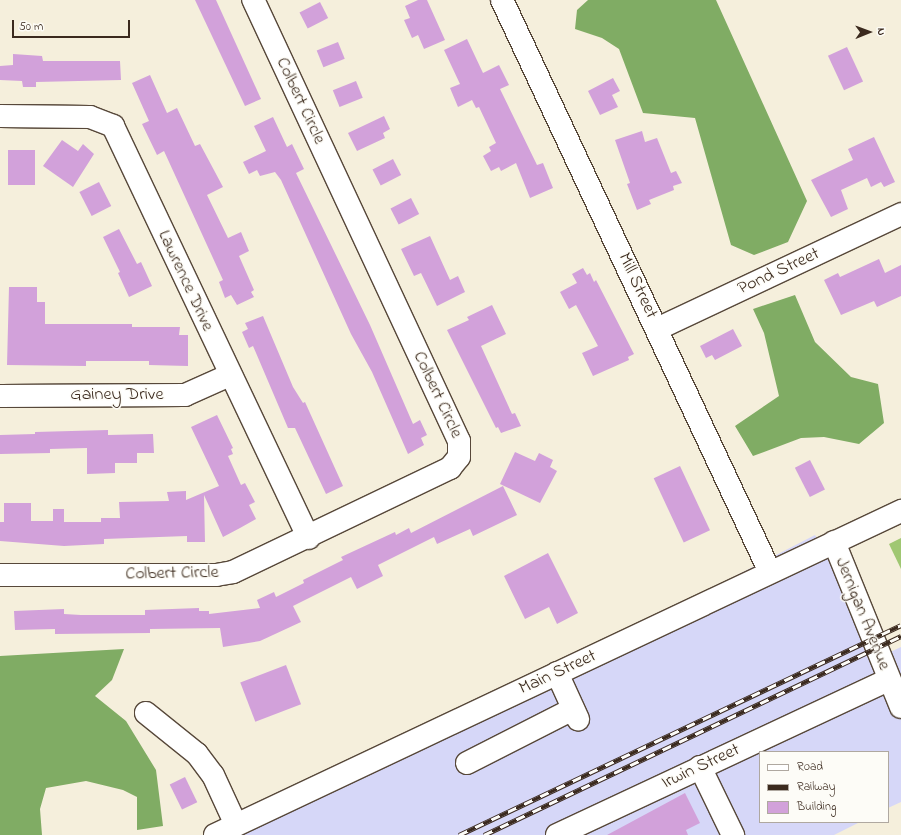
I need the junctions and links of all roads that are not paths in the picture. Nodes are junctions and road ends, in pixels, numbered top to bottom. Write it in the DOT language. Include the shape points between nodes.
graph roads {
  1 [pos="253,0"];
  2 [pos="502,0"];
  3 [pos="0,116"];
  4 [pos="901,214"];
  5 [pos="657,329"];
  6 [pos="230,375"];
  7 [pos="0,396"];
  8 [pos="901,511"];
  9 [pos="309,538"];
  10 [pos="834,542"];
  11 [pos="770,572"];
  12 [pos="0,575"];
  13 [pos="557,673"];
  14 [pos="888,680"];
  15 [pos="901,707"];
  16 [pos="146,713"];
  17 [pos="467,763"];
  18 [pos="700,767"];
  19 [pos="236,825"];
  20 [pos="215,835"];
  21 [pos="558,835"];
  22 [pos="733,835"];
  1 -- 9 [label="street, Colbert Circle" via="460,449 455,464 450,468"];
  2 -- 5 [label="street, Mill Street"];
  3 -- 6 [label="street, Lawrence Drive" via="90,117 113,126"];
  4 -- 5 [label="street, Pond Street"];
  5 -- 11 [label="street, Mill Street"];
  6 -- 7 [label="street, Gainey Drive" via="185,395"];
  6 -- 9 [label="street, Lawrence Drive"];
  8 -- 10 [label="street, Main Street"];
  9 -- 12 [label="street, Colbert Circle" via="233,572 220,575"];
  10 -- 11 [label="street, Main Street"];
  10 -- 14 [label="street, Jernigan Avenue" via="876,643"];
  11 -- 13 [label="street, Main Street"];
  13 -- 17 [label="street" via="576,714"];
  13 -- 19 [label="street, Main Street"];
  14 -- 15 [label="street, Jernigan Avenue"];
  14 -- 18 [label="street, Irwin Street"];
  16 -- 19 [label="street" via="197,754 213,775"];
  18 -- 21 [label="street, Irwin Street"];
  18 -- 22 [label="street"];
  19 -- 20 [label="street, Main Street"];
}
